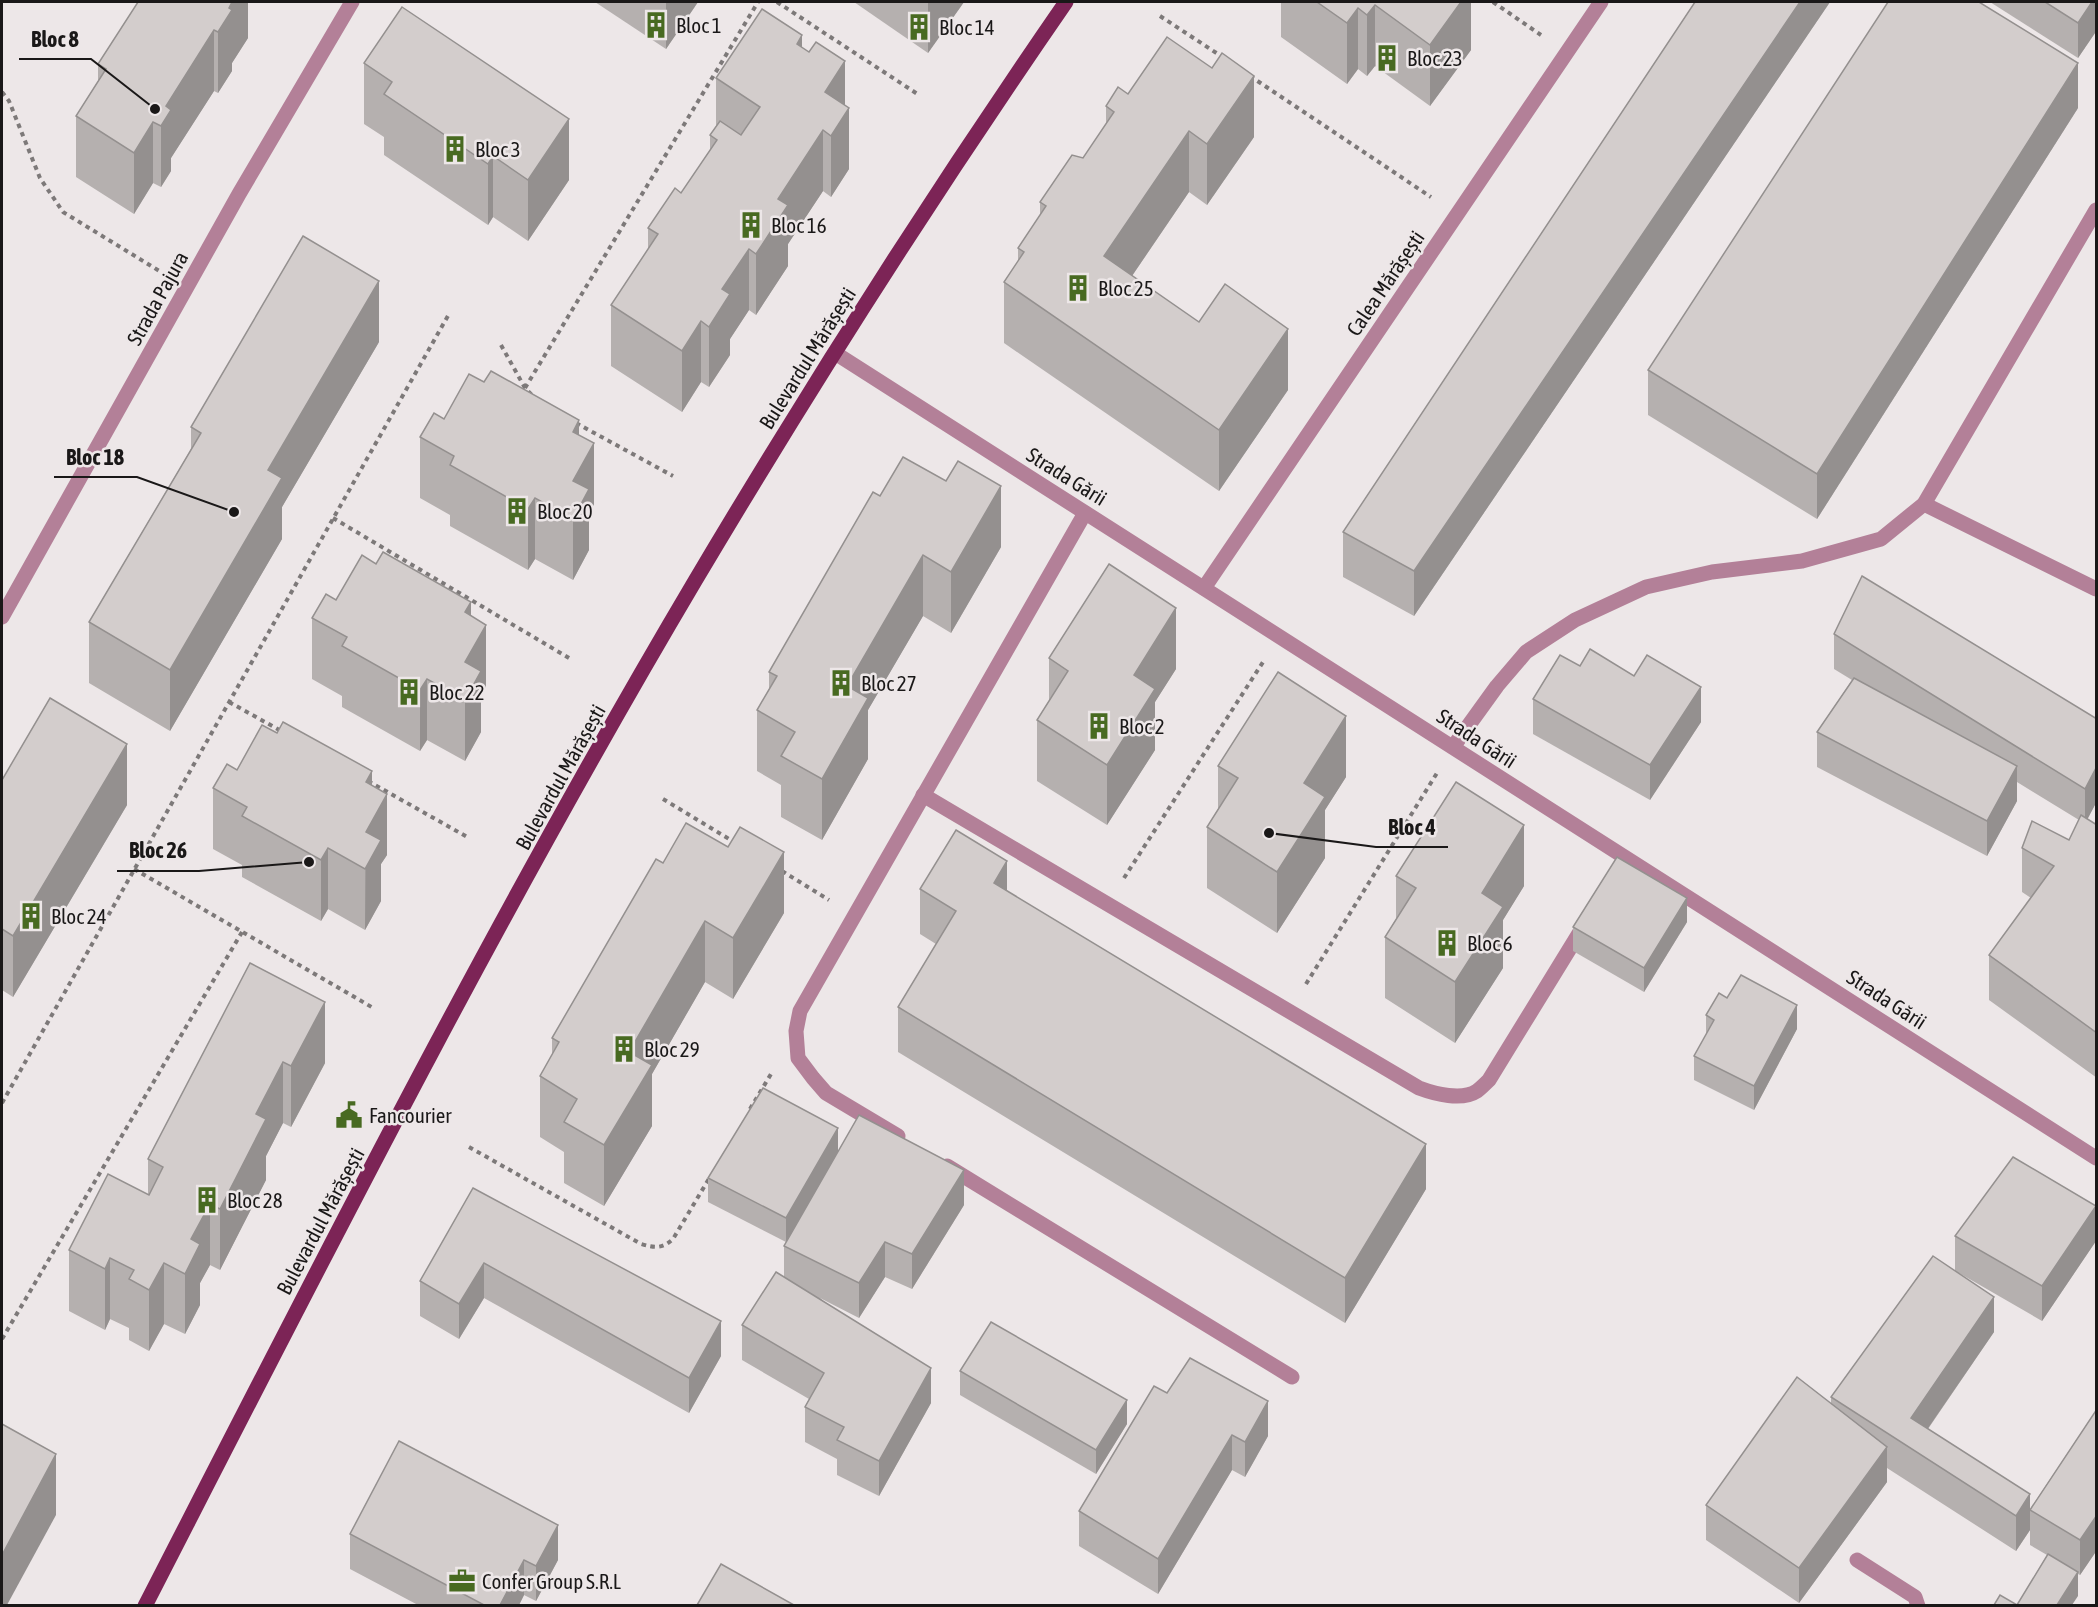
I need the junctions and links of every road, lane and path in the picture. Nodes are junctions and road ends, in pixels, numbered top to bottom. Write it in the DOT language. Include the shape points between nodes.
graph roads {
  1 [pos="352,2"];
  2 [pos="758,2"];
  3 [pos="777,2"];
  4 [pos="1066,2"];
  5 [pos="1493,2"];
  6 [pos="1601,2"];
  7 [pos="1160,16"];
  8 [pos="1566,53"];
  9 [pos="1229,62"];
  10 [pos="1249,75"];
  11 [pos="2,92"];
  12 [pos="919,95"];
  13 [pos="2097,210"];
  14 [pos="1457,213"];
  15 [pos="187,288"];
  16 [pos="449,315"];
  17 [pos="501,345"];
  18 [pos="835,353"];
  19 [pos="525,388"];
  20 [pos="541,403"];
  21 [pos="569,419"];
  22 [pos="673,476"];
  23 [pos="1924,504"];
  24 [pos="1085,513"];
  25 [pos="333,518"];
  26 [pos="1204,588"];
  27 [pos="2097,589"];
  28 [pos="2,617"];
  29 [pos="1280,636"];
  30 [pos="569,658"];
  31 [pos="229,702"];
  32 [pos="292,737"];
  33 [pos="1453,747"];
  34 [pos="364,779"];
  35 [pos="923,795"];
  36 [pos="663,799"];
  37 [pos="469,838"];
  38 [pos="744,848"];
  39 [pos="774,866"];
  40 [pos="134,869"];
  41 [pos="1108,904"];
  42 [pos="855,915"];
  43 [pos="1589,917"];
  44 [pos="242,932"];
  45 [pos="375,1009"];
  46 [pos="1289,1011"];
  47 [pos="796,1031"];
  48 [pos="2,1103"];
  49 [pos="749,1111"];
  50 [pos="907,1142"];
  51 [pos="469,1147"];
  52 [pos="2097,1158"];
  53 [pos="938,1161"];
  54 [pos="714,1170"];
  55 [pos="2,1339"];
  56 [pos="1292,1377"];
  57 [pos="1857,1560"];
  58 [pos="145,1605"];
  59 [pos="1918,1605"];
  1 -- 15 [label="street, Strada Pajura"];
  2 -- 19 [label="path"];
  3 -- 12 [label="path"];
  4 -- 18 [label="main road, Bulevardul Mărășești"];
  5 -- 8 [label="path"];
  6 -- 8 [label="street, Calea Mărășești"];
  7 -- 9 [label="path"];
  8 -- 14 [label="street, Calea Mărășești"];
  10 -- 14 [label="path"];
  11 -- 15 [label="path" via="40,178 63,212"];
  13 -- 23 [label="street"];
  14 -- 26 [label="street, Calea Mărășești"];
  15 -- 28 [label="street, Strada Pajura"];
  16 -- 25 [label="path"];
  17 -- 19 [label="path"];
  18 -- 24 [label="street, Strada Gării"];
  18 -- 58 [label="main road, Bulevardul Mărășești" via="694,582 521,889 347,1212"];
  19 -- 20 [label="path"];
  21 -- 22 [label="path"];
  23 -- 27 [label="street"];
  23 -- 33 [label="street" via="1881,539 1802,561 1712,572 1646,587 1575,620 1526,652"];
  24 -- 26 [label="street, Strada Gării"];
  24 -- 35 [label="street"];
  25 -- 30 [label="path"];
  25 -- 31 [label="path"];
  26 -- 29 [label="street, Strada Gării"];
  29 -- 33 [label="street, Strada Gării"];
  29 -- 41 [label="path"];
  31 -- 32 [label="path"];
  31 -- 40 [label="path"];
  33 -- 46 [label="path"];
  33 -- 52 [label="street, Strada Gării" via="1622,862"];
  34 -- 37 [label="path"];
  35 -- 41 [label="street"];
  35 -- 42 [label="street"];
  36 -- 38 [label="path"];
  39 -- 42 [label="path"];
  40 -- 44 [label="path"];
  40 -- 48 [label="path"];
  41 -- 46 [label="street"];
  42 -- 47 [label="street" via="800,1011"];
  43 -- 46 [label="street" via="1499,1066 1476,1092 1436,1094 1419,1088"];
  44 -- 45 [label="path"];
  44 -- 55 [label="path"];
  47 -- 49 [label="path"];
  47 -- 50 [label="street" via="798,1058 826,1093"];
  51 -- 54 [label="path" via="641,1244 655,1248 666,1246 673,1239"];
  53 -- 56 [label="street"];
  57 -- 59 [label="street" via="1914,1597"];
}
